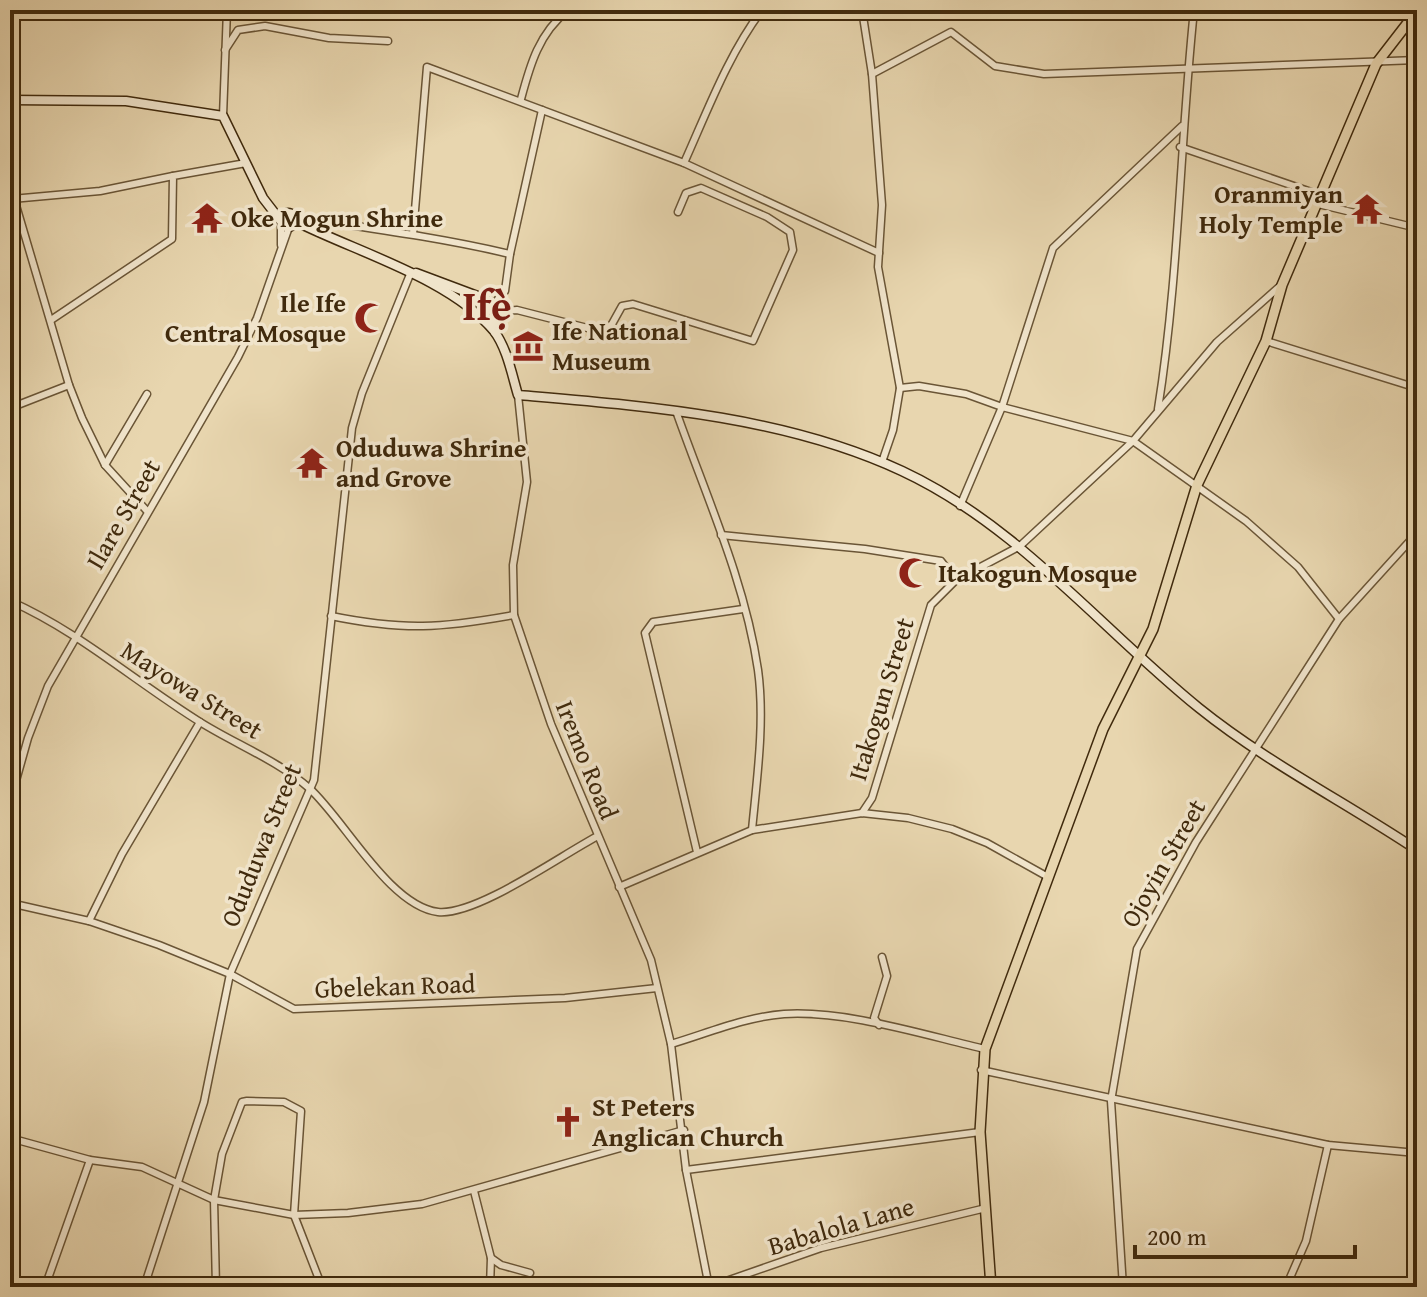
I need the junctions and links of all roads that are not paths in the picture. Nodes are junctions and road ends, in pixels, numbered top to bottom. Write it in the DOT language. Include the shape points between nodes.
graph roads {
  1 [pos="22,10"];
  2 [pos="227,10"];
  3 [pos="568,10"];
  4 [pos="762,10"];
  5 [pos="862,10"];
  6 [pos="1194,10"];
  7 [pos="1417,11"];
  8 [pos="10,31"];
  9 [pos="388,41"];
  10 [pos="225,50"];
  11 [pos="1417,60"];
  12 [pos="1376,64"];
  13 [pos="1188,67"];
  14 [pos="872,74"];
  15 [pos="521,99"];
  16 [pos="10,100"];
  17 [pos="542,110"];
  18 [pos="223,116"];
  19 [pos="1182,126"];
  20 [pos="1180,147"];
  21 [pos="246,163"];
  22 [pos="684,163"];
  23 [pos="173,176"];
  24 [pos="10,185"];
  25 [pos="12,199"];
  26 [pos="1320,200"];
  27 [pos="678,212"];
  28 [pos="288,221"];
  29 [pos="1417,228"];
  30 [pos="413,234"];
  31 [pos="879,253"];
  32 [pos="510,254"];
  33 [pos="411,272"];
  34 [pos="1282,285"];
  35 [pos="477,293"];
  36 [pos="469,309"];
  37 [pos="494,309"];
  38 [pos="51,320"];
  39 [pos="495,332"];
  40 [pos="1266,341"];
  41 [pos="69,385"];
  42 [pos="900,388"];
  43 [pos="1417,388"];
  44 [pos="147,394"];
  45 [pos="518,395"];
  46 [pos="1002,407"];
  47 [pos="10,408"];
  48 [pos="1158,409"];
  49 [pos="676,411"];
  50 [pos="1133,441"];
  51 [pos="882,462"];
  52 [pos="105,465"];
  53 [pos="1197,485"];
  54 [pos="960,506"];
  55 [pos="147,511"];
  56 [pos="1417,533"];
  57 [pos="721,535"];
  58 [pos="1020,546"];
  59 [pos="956,580"];
  60 [pos="10,601"];
  61 [pos="743,609"];
  62 [pos="514,615"];
  63 [pos="331,616"];
  64 [pos="1339,619"];
  65 [pos="75,641"];
  66 [pos="1140,659"];
  67 [pos="200,722"];
  68 [pos="1254,747"];
  69 [pos="310,789"];
  70 [pos="10,802"];
  71 [pos="862,813"];
  72 [pos="752,830"];
  73 [pos="596,837"];
  74 [pos="1417,850"];
  75 [pos="697,852"];
  76 [pos="1048,877"];
  77 [pos="619,887"];
  78 [pos="10,903"];
  79 [pos="89,921"];
  80 [pos="882,957"];
  81 [pos="230,974"];
  82 [pos="657,988"];
  83 [pos="879,1025"];
  84 [pos="671,1044"];
  85 [pos="985,1049"];
  86 [pos="981,1070"];
  87 [pos="1111,1101"];
  88 [pos="684,1130"];
  89 [pos="980,1132"];
  90 [pos="10,1138"];
  91 [pos="1328,1145"];
  92 [pos="1417,1153"];
  93 [pos="90,1160"];
  94 [pos="686,1170"];
  95 [pos="177,1183"];
  96 [pos="474,1191"];
  97 [pos="214,1200"];
  98 [pos="986,1208"];
  99 [pos="294,1215"];
  100 [pos="491,1258"];
  101 [pos="530,1273"];
  102 [pos="45,1287"];
  103 [pos="144,1287"];
  104 [pos="216,1287"];
  105 [pos="322,1287"];
  106 [pos="490,1287"];
  107 [pos="709,1287"];
  108 [pos="991,1287"];
  109 [pos="1123,1287"];
  110 [pos="1286,1287"];
  1 -- 8 [label="street"];
  2 -- 10 [label="street"];
  3 -- 15 [label="street" via="543,37"];
  4 -- 22 [label="street" via="748,28"];
  5 -- 14 [label="street"];
  6 -- 13 [label="street"];
  7 -- 12 [label="main road"];
  9 -- 10 [label="street" via="255,26 238,30"];
  10 -- 18 [label="street"];
  11 -- 12 [label="street"];
  12 -- 13 [label="street"];
  12 -- 26 [label="main road"];
  13 -- 14 [label="street" via="1044,74 1005,70 951,32"];
  13 -- 19 [label="street"];
  14 -- 31 [label="street" via="882,205"];
  15 -- 17 [label="street"];
  15 -- 30 [label="street" via="427,67"];
  16 -- 18 [label="street" via="126,101"];
  17 -- 22 [label="street"];
  17 -- 32 [label="street"];
  18 -- 21 [label="street"];
  19 -- 20 [label="street"];
  19 -- 46 [label="street" via="1053,248"];
  20 -- 26 [label="street"];
  20 -- 48 [label="street" via="1173,286"];
  21 -- 23 [label="street"];
  21 -- 28 [label="street" via="263,198"];
  22 -- 31 [label="street"];
  23 -- 25 [label="street" via="100,191"];
  23 -- 38 [label="street" via="172,239"];
  24 -- 25 [label="street"];
  25 -- 38 [label="street"];
  26 -- 29 [label="street"];
  26 -- 34 [label="main road"];
  27 -- 37 [label="street" via="686,193 701,188 790,232 793,250 753,341 633,304 622,306 603,332"];
  28 -- 30 [label="street"];
  28 -- 33 [label="street"];
  28 -- 55 [label="street, Ilare Street" via="257,318"];
  30 -- 32 [label="street"];
  31 -- 42 [label="street"];
  32 -- 37 [label="street" via="505,291"];
  33 -- 35 [label="street"];
  33 -- 36 [label="street"];
  33 -- 63 [label="street, Oduduwa Street" via="352,428"];
  34 -- 40 [label="main road"];
  34 -- 48 [label="street, Itakogun Street" via="1217,342"];
  35 -- 36 [label="street"];
  35 -- 37 [label="street"];
  36 -- 39 [label="street"];
  37 -- 39 [label="street"];
  38 -- 41 [label="street"];
  39 -- 45 [label="street"];
  40 -- 43 [label="street"];
  40 -- 53 [label="main road"];
  41 -- 47 [label="street"];
  41 -- 52 [label="street"];
  42 -- 46 [label="street" via="966,394"];
  42 -- 51 [label="street"];
  44 -- 52 [label="street"];
  45 -- 49 [label="street"];
  45 -- 62 [label="street, Iremo Road" via="527,482 513,565"];
  46 -- 50 [label="street"];
  46 -- 54 [label="street"];
  48 -- 50 [label="street, Itakogun Street"];
  49 -- 51 [label="street" via="785,432"];
  49 -- 57 [label="street"];
  50 -- 53 [label="street"];
  50 -- 58 [label="street, Itakogun Street"];
  51 -- 54 [label="street"];
  52 -- 55 [label="street"];
  53 -- 64 [label="street" via="1298,567"];
  53 -- 66 [label="main road"];
  54 -- 58 [label="street"];
  55 -- 65 [label="street, Ilare Street"];
  56 -- 64 [label="street, Ojoyin Street"];
  57 -- 59 [label="street" via="941,561"];
  57 -- 61 [label="street"];
  58 -- 59 [label="street, Itakogun Street"];
  58 -- 66 [label="street"];
  59 -- 71 [label="street, Itakogun Street" via="931,605 872,798"];
  60 -- 65 [label="street, Mayowa Street"];
  61 -- 72 [label="street" via="758,669 760,706"];
  61 -- 75 [label="street" via="653,622 645,633"];
  62 -- 63 [label="street" via="442,628 387,628"];
  62 -- 73 [label="street, Iremo Road" via="530,670"];
  63 -- 69 [label="street, Oduduwa Street"];
  64 -- 68 [label="street, Ojoyin Street"];
  65 -- 67 [label="street, Mayowa Street"];
  65 -- 70 [label="street, Ilare Street" via="48,686"];
  66 -- 68 [label="street"];
  66 -- 76 [label="main road" via="1103,729"];
  67 -- 69 [label="street, Mayowa Street"];
  67 -- 79 [label="street"];
  68 -- 74 [label="street"];
  68 -- 87 [label="street, Ojoyin Street" via="1137,949"];
  69 -- 73 [label="street, Mayowa Street" via="390,881 422,907 440,912 497,893"];
  69 -- 81 [label="street, Oduduwa Street"];
  71 -- 72 [label="street"];
  71 -- 76 [label="street" via="952,829"];
  72 -- 75 [label="street"];
  73 -- 77 [label="street, Iremo Road"];
  75 -- 77 [label="street"];
  76 -- 85 [label="main road"];
  77 -- 82 [label="street, Iremo Road"];
  78 -- 79 [label="street, Gbelekan Road"];
  79 -- 81 [label="street, Gbelekan Road"];
  80 -- 83 [label="street" via="887,976 874,1018"];
  81 -- 82 [label="street, Gbelekan Road" via="294,1009 317,1010 565,998"];
  81 -- 95 [label="street, Oduduwa Street" via="204,1102"];
  82 -- 84 [label="street, Iremo Road"];
  83 -- 84 [label="street" via="784,1014 745,1020"];
  83 -- 85 [label="street"];
  84 -- 88 [label="street, Iremo Road"];
  85 -- 86 [label="main road"];
  86 -- 87 [label="street"];
  86 -- 89 [label="main road"];
  87 -- 91 [label="street"];
  87 -- 109 [label="street, Ojoyin Street"];
  88 -- 94 [label="street, Iremo Road"];
  88 -- 96 [label="street"];
  89 -- 94 [label="street"];
  89 -- 98 [label="main road"];
  90 -- 93 [label="street"];
  91 -- 92 [label="street"];
  91 -- 110 [label="street" via="1306,1241"];
  93 -- 95 [label="street" via="142,1167"];
  93 -- 102 [label="street"];
  94 -- 107 [label="street, Iremo Road"];
  95 -- 97 [label="street"];
  95 -- 103 [label="street, Oduduwa Street"];
  96 -- 99 [label="street" via="422,1204"];
  96 -- 100 [label="street"];
  97 -- 99 [label="street"];
  97 -- 99 [label="street" via="222,1154 242,1102 284,1102 298,1107 302,1116"];
  97 -- 104 [label="street"];
  98 -- 107 [label="street, Babalola Lane" via="821,1248"];
  98 -- 108 [label="main road"];
  99 -- 105 [label="street"];
  100 -- 101 [label="street"];
  100 -- 106 [label="street"];
}
